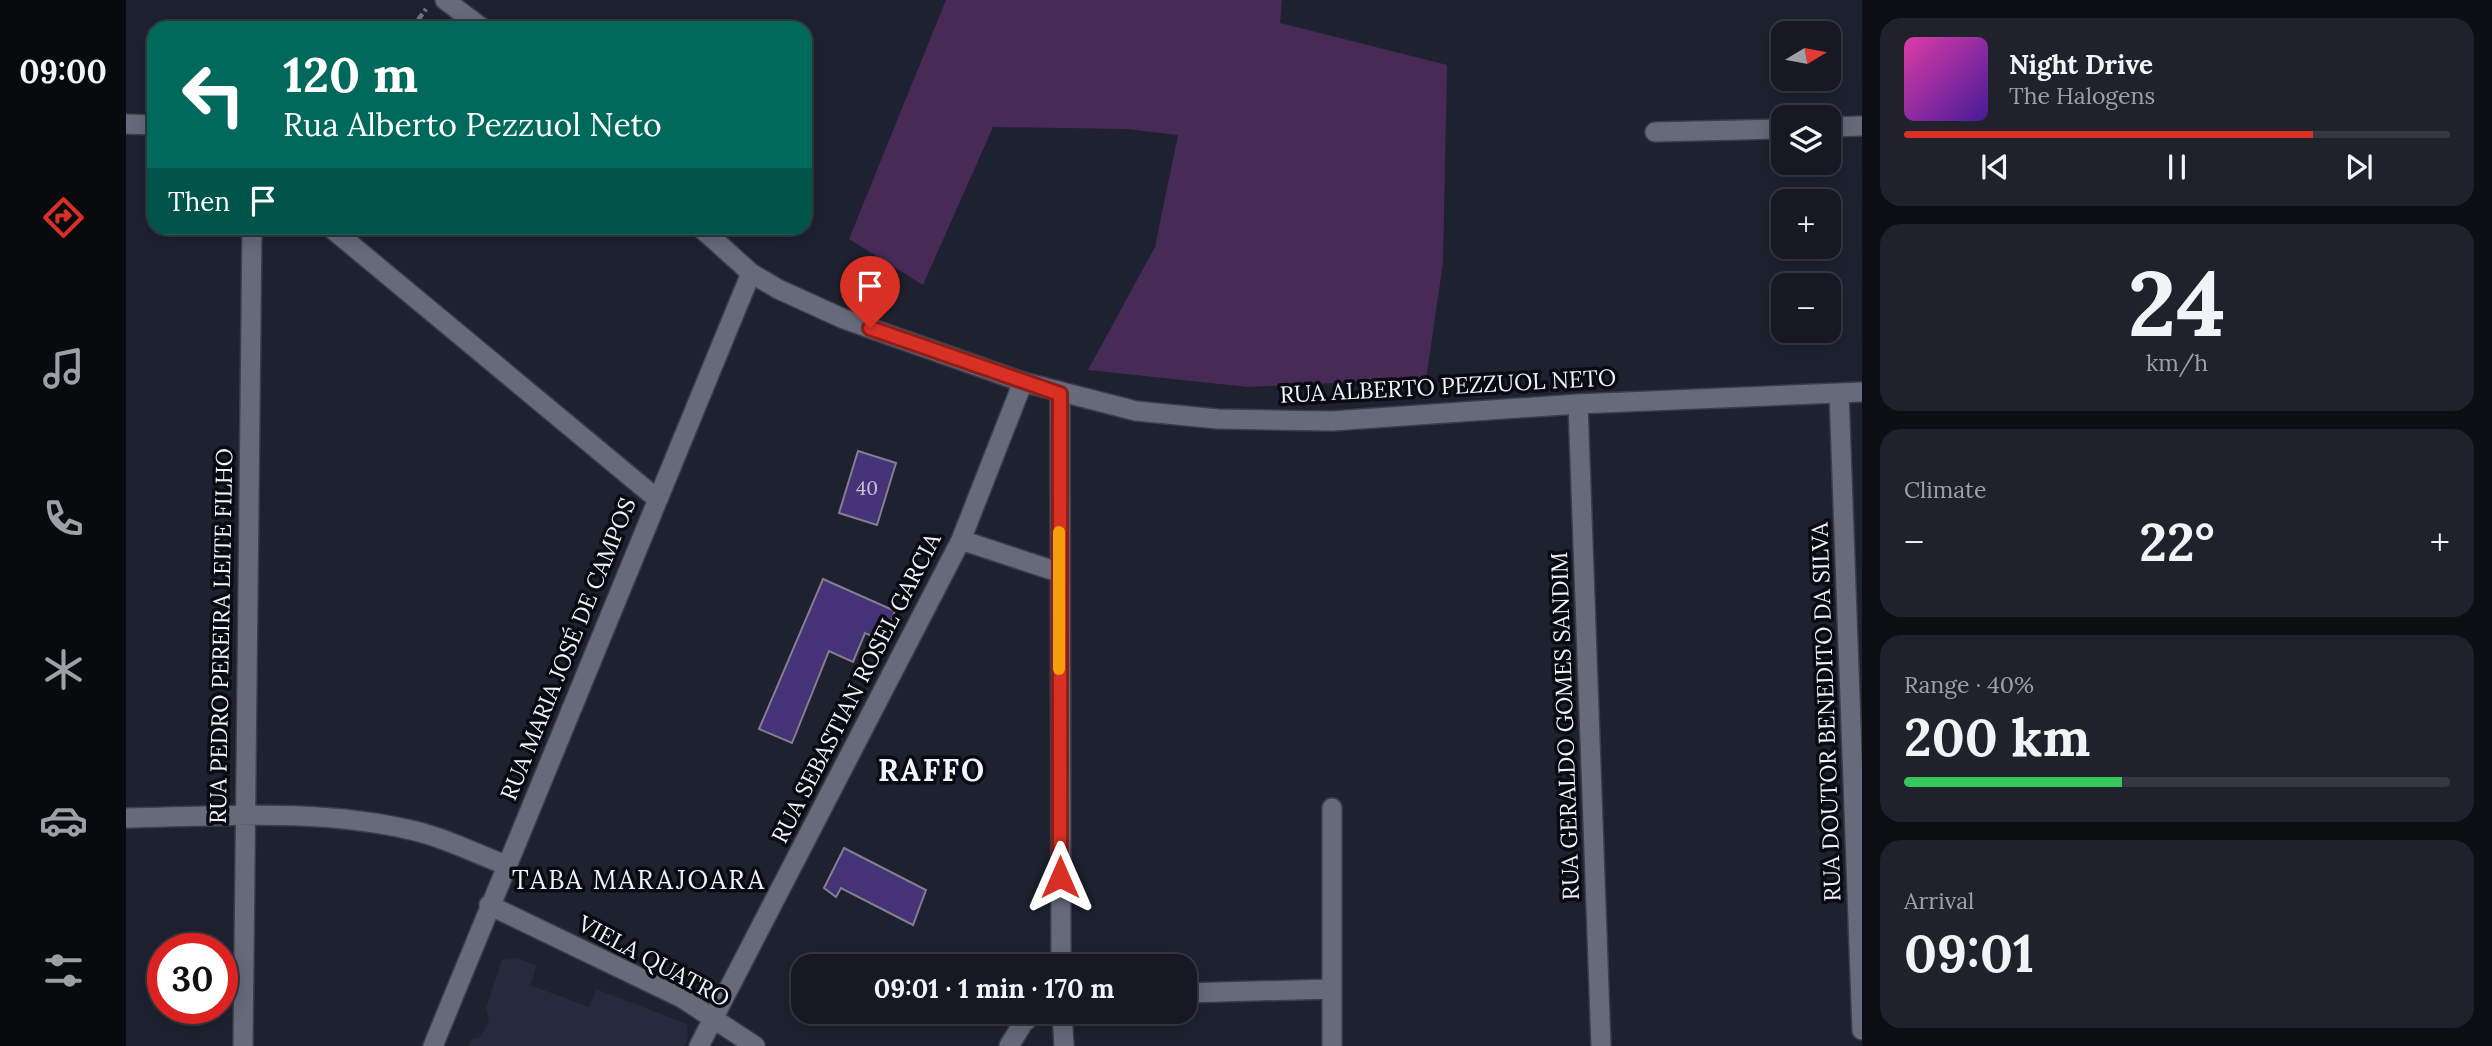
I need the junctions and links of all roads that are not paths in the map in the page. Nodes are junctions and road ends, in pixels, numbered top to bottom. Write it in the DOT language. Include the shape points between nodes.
graph roads {
  1 [pos="444,0"];
  2 [pos="469,0"];
  3 [pos="472,21"];
  4 [pos="478,21"];
  5 [pos="126,124"];
  6 [pos="147,125"];
  7 [pos="1841,127"];
  8 [pos="1862,127"];
  9 [pos="1771,129"];
  10 [pos="1655,132"];
  11 [pos="252,235"];
  12 [pos="339,235"];
  13 [pos="709,235"];
  14 [pos="751,272"];
  15 [pos="1023,382"];
  16 [pos="1862,392"];
  17 [pos="1839,393"];
  18 [pos="1060,394"];
  19 [pos="1578,404"];
  20 [pos="656,498"];
  21 [pos="961,540"];
  22 [pos="1058,572"];
  23 [pos="1332,808"];
  24 [pos="243,815"];
  25 [pos="126,818"];
  26 [pos="506,865"];
  27 [pos="489,905"];
  28 [pos="1061,954"];
  29 [pos="1331,989"];
  30 [pos="1197,993"];
  31 [pos="713,1017"];
  32 [pos="1022,1024"];
  33 [pos="1063,1024"];
  34 [pos="1862,1030"];
  35 [pos="243,1046"];
  36 [pos="433,1046"];
  37 [pos="699,1046"];
  38 [pos="755,1046"];
  39 [pos="1009,1046"];
  40 [pos="1064,1046"];
  41 [pos="1332,1046"];
  42 [pos="1601,1046"];
  1 -- 3 [label="street"];
  2 -- 4 [label="street"];
  5 -- 6 [label="street"];
  7 -- 8 [label="street"];
  9 -- 10 [label="street"];
  11 -- 24 [label="street, RUA PEDRO PEREIRA LEITE FILHO"];
  12 -- 20 [label="street"];
  13 -- 14 [label="street, RUA ALBERTO PEZZUOL NETO"];
  14 -- 15 [label="street, RUA ALBERTO PEZZUOL NETO" via="844,319"];
  14 -- 20 [label="street, RUA MARIA JOSÉ DE CAMPOS"];
  15 -- 18 [label="street, RUA ALBERTO PEZZUOL NETO"];
  15 -- 21 [label="street, RUA SEBASTIAN ROSEL GARCIA"];
  16 -- 17 [label="street, RUA ALBERTO PEZZUOL NETO"];
  17 -- 19 [label="street, RUA ALBERTO PEZZUOL NETO"];
  17 -- 34 [label="street, RUA DOUTOR BENEDITO DA SILVA"];
  18 -- 19 [label="street, RUA ALBERTO PEZZUOL NETO" via="1136,411 1218,419 1332,421"];
  18 -- 22 [label="street"];
  19 -- 42 [label="street, RUA GERALDO GOMES SANDIM"];
  20 -- 26 [label="street, RUA MARIA JOSÉ DE CAMPOS"];
  21 -- 22 [label="street"];
  21 -- 31 [label="street, RUA SEBASTIAN ROSEL GARCIA"];
  22 -- 28 [label="street"];
  23 -- 29 [label="street"];
  24 -- 25 [label="street"];
  24 -- 26 [label="street" via="375,822 418,831"];
  24 -- 35 [label="street, RUA PEDRO PEREIRA LEITE FILHO"];
  26 -- 27 [label="street, RUA MARIA JOSÉ DE CAMPOS"];
  27 -- 31 [label="street, VIELA QUATRO"];
  27 -- 36 [label="street, RUA MARIA JOSÉ DE CAMPOS"];
  29 -- 30 [label="street"];
  29 -- 41 [label="street"];
  31 -- 37 [label="street, RUA SEBASTIAN ROSEL GARCIA"];
  31 -- 38 [label="street, VIELA QUATRO"];
  32 -- 39 [label="street"];
  33 -- 40 [label="street"];
}
